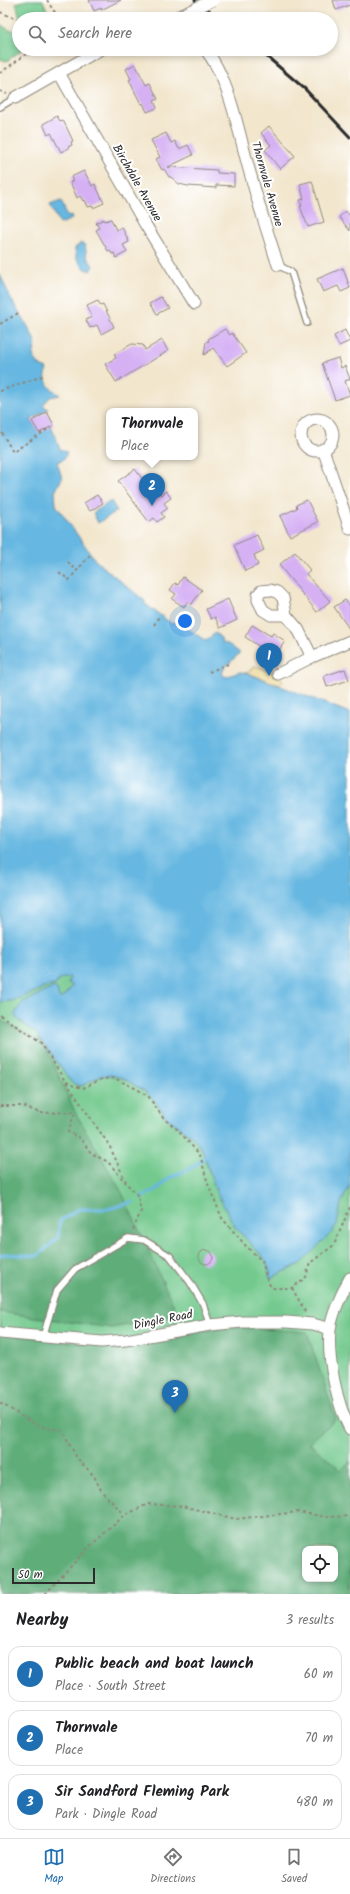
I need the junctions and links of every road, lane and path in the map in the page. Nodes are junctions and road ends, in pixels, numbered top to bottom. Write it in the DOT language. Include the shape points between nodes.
graph roads {
  1 [pos="47,0"];
  2 [pos="213,0"];
  3 [pos="0,12"];
  4 [pos="55,12"];
  5 [pos="189,12"];
  6 [pos="12,17"];
  7 [pos="23,56"];
  8 [pos="89,56"];
  9 [pos="211,56"];
  10 [pos="0,73"];
  11 [pos="59,73"];
  12 [pos="15,98"];
  13 [pos="0,107"];
  14 [pos="278,265"];
  15 [pos="194,304"];
  16 [pos="20,312"];
  17 [pos="307,323"];
  18 [pos="0,324"];
  19 [pos="45,375"];
  20 [pos="0,391"];
  21 [pos="51,427"];
  22 [pos="2,433"];
  23 [pos="323,449"];
  24 [pos="350,529"];
  25 [pos="90,554"];
  26 [pos="68,562"];
  27 [pos="77,571"];
  28 [pos="59,572"];
  29 [pos="160,615"];
  30 [pos="286,615"];
  31 [pos="154,625"];
  32 [pos="350,641"];
  33 [pos="312,657"];
  34 [pos="228,664"];
  35 [pos="209,672"];
  36 [pos="278,674"];
  37 [pos="0,1015"];
  38 [pos="65,1081"];
  39 [pos="0,1106"];
  40 [pos="127,1184"];
  41 [pos="350,1207"];
  42 [pos="128,1238"];
  43 [pos="350,1278"];
  44 [pos="292,1288"];
  45 [pos="210,1324"];
  46 [pos="313,1324"];
  47 [pos="330,1329"];
  48 [pos="0,1332"];
  49 [pos="43,1337"];
  50 [pos="0,1403"];
  51 [pos="350,1429"];
  52 [pos="125,1515"];
  53 [pos="350,1516"];
  54 [pos="45,1594"];
  1 -- 4 [label="path"];
  2 -- 5 [label="street, bridge"];
  3 -- 6 [label="path"];
  7 -- 10 [label="path"];
  8 -- 11 [label="street"];
  9 -- 14 [label="street, Thornvale Avenue" via="228,96"];
  11 -- 12 [label="street"];
  11 -- 15 [label="street, Birchdale Avenue"];
  12 -- 13 [label="lane"];
  14 -- 17 [label="lane, Thornvale Avenue" via="291,272"];
  16 -- 18 [label="path"];
  19 -- 20 [label="path"];
  21 -- 22 [label="path" via="13,452"];
  23 -- 24 [label="street"];
  25 -- 27 [label="path"];
  26 -- 27 [label="path"];
  27 -- 28 [label="path" via="68,580"];
  29 -- 31 [label="path"];
  30 -- 33 [label="street" via="298,630"];
  32 -- 33 [label="street"];
  33 -- 36 [label="street"];
  34 -- 35 [label="path"];
  37 -- 38 [label="path" via="41,1043"];
  38 -- 40 [label="path" via="109,1145"];
  38 -- 44 [label="path" via="82,1088 102,1079 114,1078 149,1098 163,1118 177,1129 201,1158 222,1218 262,1261 272,1288"];
  39 -- 40 [label="path" via="23,1106 40,1113 75,1112 68,1132 80,1138 91,1153 108,1162"];
  40 -- 42 [label="path" via="138,1196 141,1210"];
  41 -- 44 [label="path" via="334,1245 310,1263 306,1277"];
  42 -- 45 [label="lane" via="144,1240 170,1256 203,1304"];
  42 -- 49 [label="lane" via="75,1269 57,1290"];
  43 -- 47 [label="street"];
  44 -- 46 [label="path"];
  45 -- 46 [label="street, Dingle Road"];
  45 -- 49 [label="street, Dingle Road" via="102,1342"];
  46 -- 47 [label="street, Dingle Road"];
  47 -- 51 [label="street" via="329,1346 336,1388"];
  48 -- 49 [label="street, Dingle Road"];
  50 -- 52 [label="path" via="46,1428 62,1430 77,1458 94,1476 102,1492"];
  52 -- 53 [label="path" via="148,1504 182,1506 236,1519 298,1512 326,1517"];
  52 -- 54 [label="path" via="89,1547"];
}
